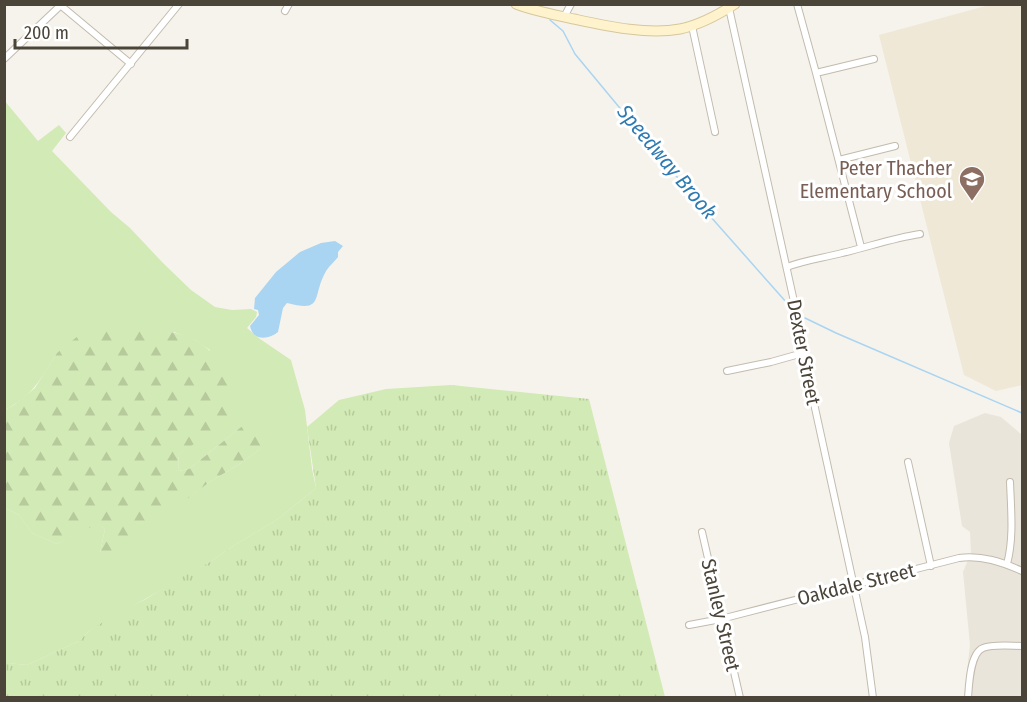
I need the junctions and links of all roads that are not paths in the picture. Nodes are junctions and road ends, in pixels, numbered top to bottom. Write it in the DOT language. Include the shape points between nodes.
graph roads {
  1 [pos="179,4"];
  2 [pos="289,4"];
  3 [pos="516,4"];
  4 [pos="571,4"];
  5 [pos="798,4"];
  6 [pos="61,5"];
  7 [pos="732,6"];
  8 [pos="285,11"];
  9 [pos="564,17"];
  10 [pos="692,26"];
  11 [pos="5,59"];
  12 [pos="874,59"];
  13 [pos="130,64"];
  14 [pos="816,73"];
  15 [pos="715,132"];
  16 [pos="70,137"];
  17 [pos="895,146"];
  18 [pos="838,160"];
  19 [pos="920,234"];
  20 [pos="861,247"];
  21 [pos="787,267"];
  22 [pos="803,353"];
  23 [pos="727,371"];
  24 [pos="908,462"];
  25 [pos="1010,482"];
  26 [pos="702,532"];
  27 [pos="1007,564"];
  28 [pos="931,566"];
  29 [pos="1023,571"];
  30 [pos="853,585"];
  31 [pos="721,619"];
  32 [pos="689,625"];
  33 [pos="1023,646"];
  34 [pos="740,698"];
  35 [pos="873,698"];
  36 [pos="968,698"];
  1 -- 13 [label="street"];
  2 -- 8 [label="street"];
  3 -- 9 [label="main road"];
  4 -- 9 [label="street"];
  5 -- 14 [label="street"];
  6 -- 11 [label="street"];
  6 -- 13 [label="street"];
  7 -- 10 [label="main road"];
  7 -- 21 [label="street, Dexter Street"];
  9 -- 10 [label="main road" via="651,31"];
  10 -- 15 [label="street"];
  12 -- 14 [label="street"];
  13 -- 16 [label="street"];
  14 -- 18 [label="street"];
  17 -- 18 [label="street"];
  18 -- 20 [label="street"];
  19 -- 20 [label="street"];
  20 -- 21 [label="street"];
  21 -- 22 [label="street, Dexter Street"];
  22 -- 23 [label="street"];
  22 -- 30 [label="street, Dexter Street"];
  24 -- 28 [label="street"];
  25 -- 27 [label="street" via="1011,537"];
  26 -- 31 [label="street, Stanley Street"];
  27 -- 28 [label="street, Oakdale Street" via="970,556"];
  27 -- 29 [label="street, Oakdale Street"];
  28 -- 30 [label="street, Oakdale Street"];
  30 -- 31 [label="street, Oakdale Street"];
  30 -- 35 [label="street, Dexter Street"];
  31 -- 32 [label="street, Oakdale Street"];
  31 -- 34 [label="street, Stanley Street"];
  33 -- 36 [label="street" via="986,647 978,651"];
}
